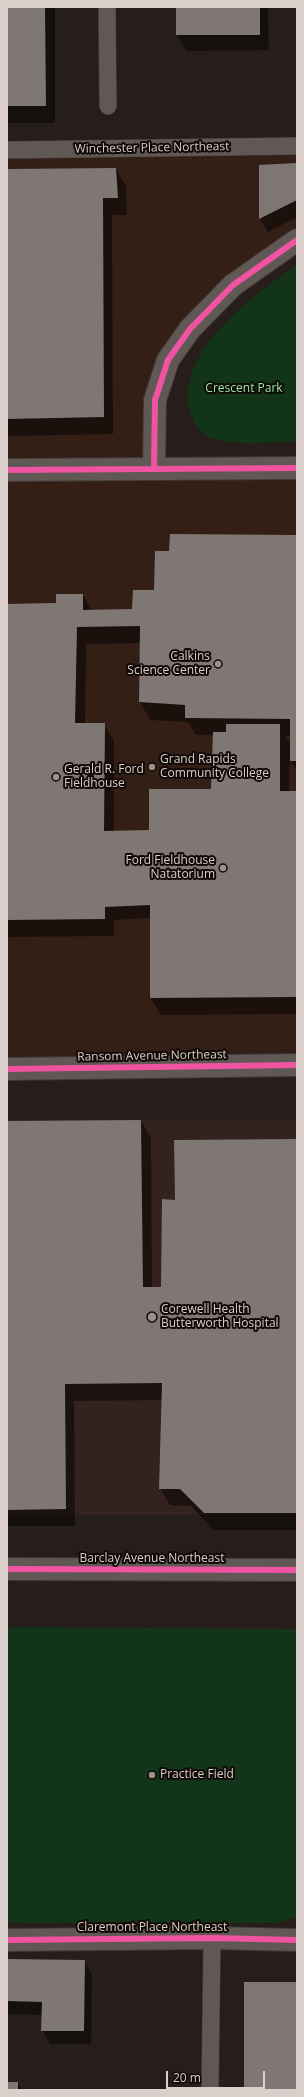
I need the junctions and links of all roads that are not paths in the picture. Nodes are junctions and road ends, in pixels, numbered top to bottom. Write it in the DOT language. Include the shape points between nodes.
graph roads {
  1 [pos="107,7"];
  2 [pos="108,106"];
  3 [pos="297,146"];
  4 [pos="7,150"];
  5 [pos="297,240"];
  6 [pos="154,468"];
  7 [pos="297,468"];
  8 [pos="7,470"];
  9 [pos="297,1066"];
  10 [pos="7,1069"];
  11 [pos="7,1569"];
  12 [pos="297,1570"];
  13 [pos="212,1938"];
  14 [pos="7,1940"];
  15 [pos="297,1940"];
  16 [pos="210,2090"];
  1 -- 2 [label="lane"];
  3 -- 4 [label="lane, Winchester Place Northeast"];
  5 -- 6 [label="street" via="233,285 190,329 168,360 154,400"];
  6 -- 7 [label="street"];
  6 -- 8 [label="street"];
  9 -- 10 [label="street, Ransom Avenue Northeast"];
  11 -- 12 [label="street, Barclay Avenue Northeast"];
  13 -- 14 [label="street, Claremont Place Northeast"];
  13 -- 15 [label="street, Claremont Place Northeast"];
  13 -- 16 [label="lane"];
}
